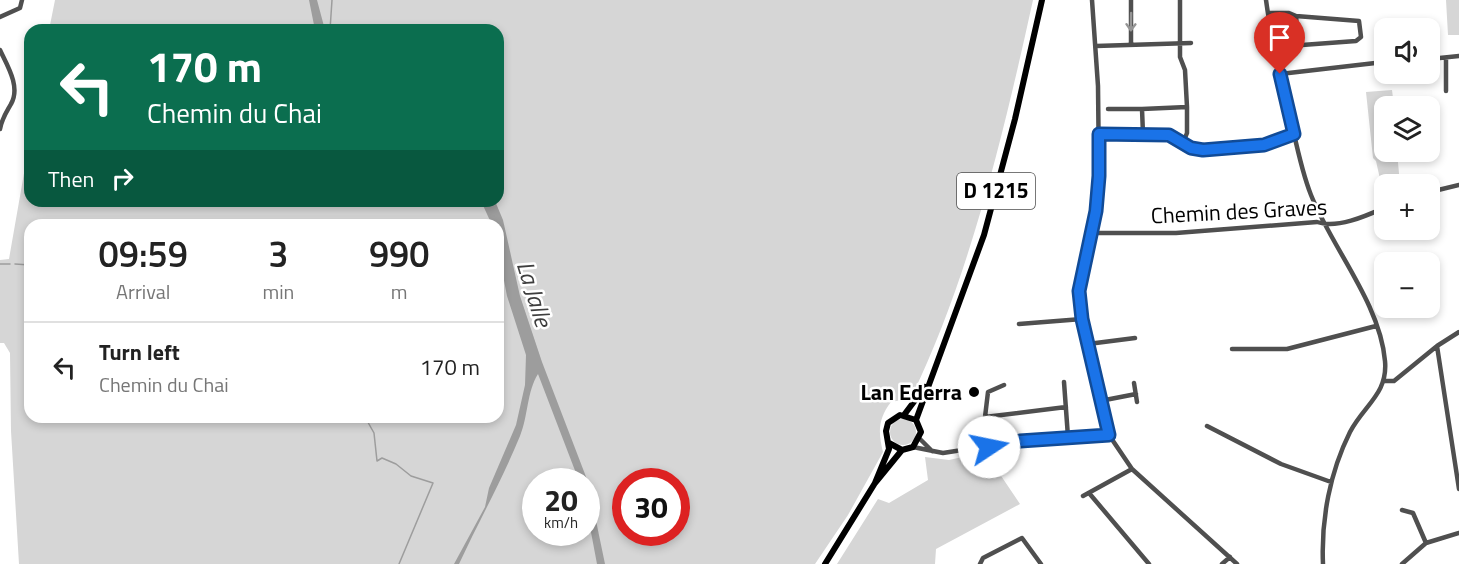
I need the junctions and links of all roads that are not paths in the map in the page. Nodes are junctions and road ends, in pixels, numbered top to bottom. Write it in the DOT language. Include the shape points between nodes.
graph roads {
  1 [pos="22,0"];
  2 [pos="1042,0"];
  3 [pos="1092,0"];
  4 [pos="1131,0"];
  5 [pos="1180,0"];
  6 [pos="1266,0"];
  7 [pos="1268,13"];
  8 [pos="1296,16"];
  9 [pos="0,17"];
  10 [pos="1191,43"];
  11 [pos="1131,44"];
  12 [pos="1180,44"];
  13 [pos="1096,46"];
  14 [pos="0,50"];
  15 [pos="1459,56"];
  16 [pos="1440,58"];
  17 [pos="1446,58"];
  18 [pos="1374,63"];
  19 [pos="1280,74"];
  20 [pos="1446,91"];
  21 [pos="1187,107"];
  22 [pos="1108,109"];
  23 [pos="1142,109"];
  24 [pos="0,129"];
  25 [pos="1099,134"];
  26 [pos="1143,134"];
  27 [pos="1294,134"];
  28 [pos="1183,143"];
  29 [pos="1459,185"];
  30 [pos="1440,190"];
  31 [pos="1374,213"];
  32 [pos="1325,225"];
  33 [pos="1092,233"];
  34 [pos="1082,319"];
  35 [pos="1019,324"];
  36 [pos="1376,326"];
  37 [pos="1459,332"];
  38 [pos="1135,338"];
  39 [pos="1088,344"];
  40 [pos="1437,346"];
  41 [pos="1232,349"];
  42 [pos="932,376"];
  43 [pos="1385,381"];
  44 [pos="1064,382"];
  45 [pos="1134,383"];
  46 [pos="1004,385"];
  47 [pos="1136,394"];
  48 [pos="1100,401"];
  49 [pos="1137,402"];
  50 [pos="1066,407"];
  51 [pos="904,415"];
  52 [pos="985,417"];
  53 [pos="916,420"];
  54 [pos="1207,426"];
  55 [pos="1109,435"];
  56 [pos="1068,437"];
  57 [pos="920,438"];
  58 [pos="889,443"];
  59 [pos="913,447"];
  60 [pos="989,447"];
  61 [pos="902,450"];
  62 [pos="932,451"];
  63 [pos="1132,469"];
  64 [pos="1331,482"];
  65 [pos="875,483"];
  66 [pos="1459,489"];
  67 [pos="1089,493"];
  68 [pos="1083,496"];
  69 [pos="1402,510"];
  70 [pos="1459,533"];
  71 [pos="1426,543"];
  72 [pos="1230,557"];
  73 [pos="825,564"];
  74 [pos="980,564"];
  75 [pos="1041,564"];
  76 [pos="1149,564"];
  77 [pos="1222,564"];
  78 [pos="1237,564"];
  79 [pos="1323,564"];
  80 [pos="1402,564"];
  1 -- 9 [label="street" via="20,8"];
  2 -- 42 [label="main road, D 1215" via="984,235"];
  3 -- 13 [label="street"];
  4 -- 11 [label="street, one-way"];
  5 -- 12 [label="street"];
  6 -- 7 [label="street"];
  7 -- 8 [label="street"];
  7 -- 19 [label="street"];
  8 -- 8 [label="street" via="1298,42 1302,45 1356,41 1360,37 1357,20"];
  10 -- 12 [label="street"];
  11 -- 12 [label="street"];
  11 -- 13 [label="street"];
  12 -- 21 [label="street"];
  13 -- 25 [label="street"];
  14 -- 24 [label="street" via="14,79 13,102 5,111"];
  15 -- 17 [label="street"];
  16 -- 17 [label="street"];
  17 -- 20 [label="street"];
  18 -- 19 [label="street"];
  19 -- 27 [label="street"];
  21 -- 23 [label="street"];
  21 -- 28 [label="street"];
  22 -- 23 [label="street"];
  23 -- 26 [label="street"];
  25 -- 26 [label="street"];
  25 -- 33 [label="street"];
  26 -- 28 [label="street" via="1169,135"];
  27 -- 28 [label="street" via="1264,145 1203,150"];
  27 -- 32 [label="street" via="1309,189"];
  29 -- 30 [label="street"];
  31 -- 32 [label="street, Chemin des Graves"];
  32 -- 33 [label="street, Chemin des Graves" via="1317,222 1176,233"];
  32 -- 36 [label="street"];
  33 -- 34 [label="street" via="1079,291"];
  34 -- 35 [label="street"];
  34 -- 39 [label="street"];
  36 -- 41 [label="street" via="1287,349"];
  36 -- 43 [label="street" via="1384,356"];
  37 -- 40 [label="street"];
  38 -- 39 [label="street"];
  39 -- 48 [label="street"];
  40 -- 43 [label="street" via="1394,381"];
  40 -- 66 [label="street"];
  42 -- 51 [label="main road, D 1215"];
  42 -- 53 [label="main road, D 1215"];
  43 -- 64 [label="street" via="1349,433"];
  44 -- 50 [label="street"];
  45 -- 47 [label="street"];
  46 -- 52 [label="street" via="988,392"];
  47 -- 48 [label="street"];
  47 -- 49 [label="street"];
  48 -- 55 [label="street"];
  50 -- 52 [label="street"];
  50 -- 56 [label="street"];
  51 -- 53 [label="main road"];
  51 -- 58 [label="main road" via="893,417 888,423"];
  52 -- 60 [label="street"];
  53 -- 57 [label="main road"];
  54 -- 64 [label="street" via="1281,464"];
  55 -- 56 [label="street"];
  55 -- 63 [label="street"];
  56 -- 60 [label="street"];
  57 -- 59 [label="main road"];
  57 -- 62 [label="street"];
  58 -- 61 [label="main road"];
  58 -- 65 [label="main road"];
  59 -- 61 [label="main road"];
  59 -- 62 [label="street"];
  60 -- 62 [label="street"];
  61 -- 65 [label="main road"];
  63 -- 67 [label="street"];
  63 -- 72 [label="street"];
  64 -- 79 [label="street" via="1324,517"];
  65 -- 73 [label="main road"];
  67 -- 68 [label="street"];
  67 -- 76 [label="street"];
  69 -- 71 [label="street" via="1413,513"];
  70 -- 71 [label="street"];
  71 -- 80 [label="street"];
  72 -- 77 [label="street"];
  72 -- 78 [label="street"];
  74 -- 75 [label="street" via="983,558 1022,538"];
}
